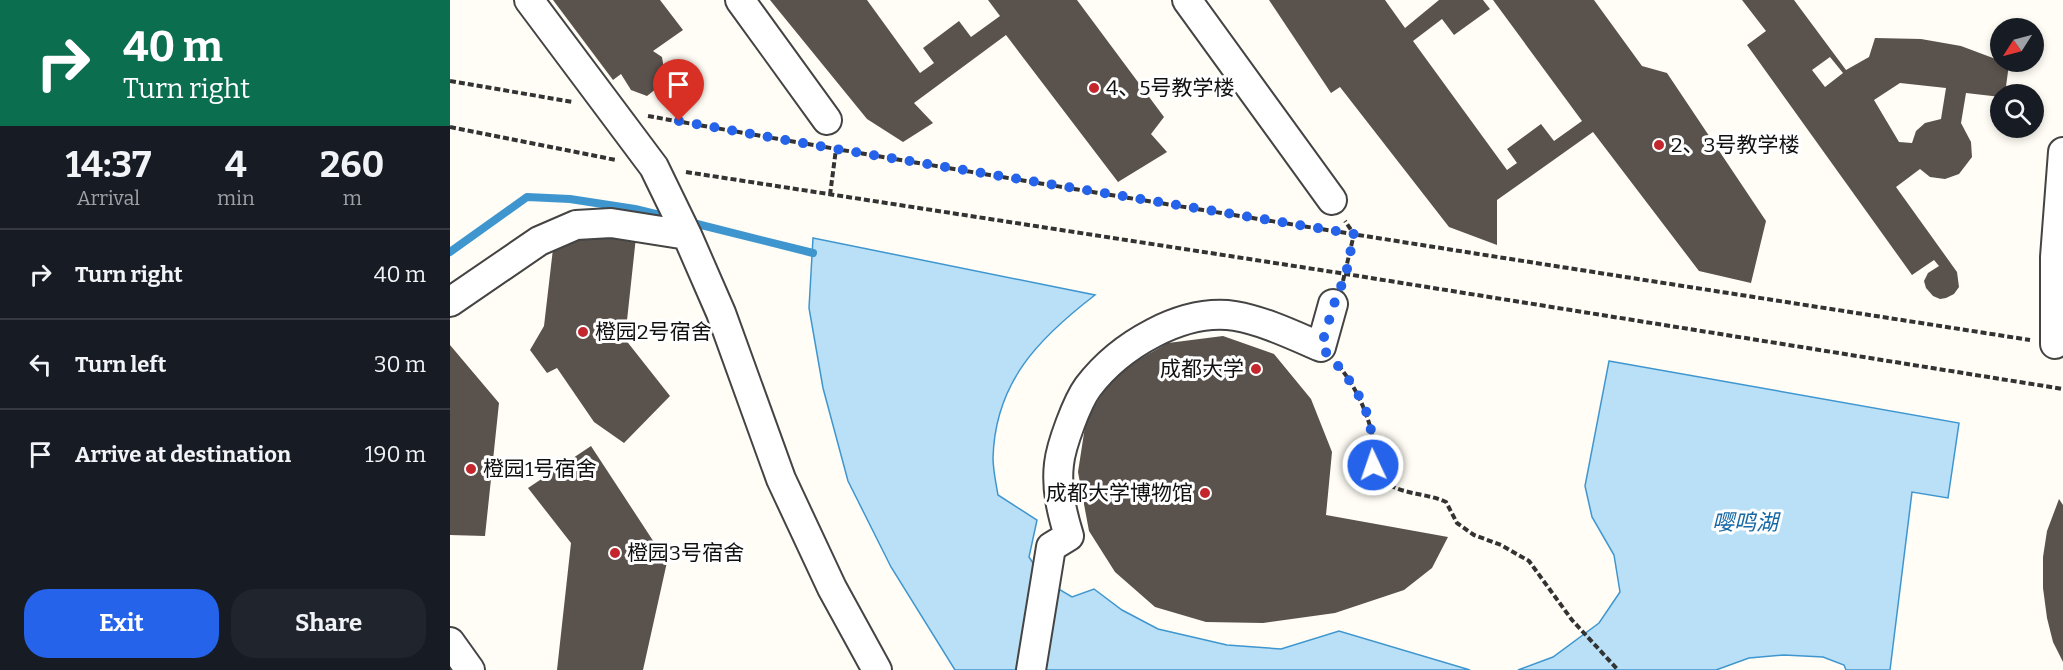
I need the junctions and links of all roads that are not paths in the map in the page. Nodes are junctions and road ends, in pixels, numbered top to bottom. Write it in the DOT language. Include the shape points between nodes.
graph roads {
  1 [pos="529,0"];
  2 [pos="740,0"];
  3 [pos="1187,0"];
  4 [pos="827,120"];
  5 [pos="2063,152"];
  6 [pos="1332,200"];
  7 [pos="686,233"];
  8 [pos="450,302"];
  9 [pos="1334,304"];
  10 [pos="2055,344"];
  11 [pos="450,642"];
  12 [pos="470,670"];
  13 [pos="877,670"];
  14 [pos="1031,670"];
  1 -- 7 [label="street" via="654,167"];
  2 -- 4 [label="street"];
  3 -- 6 [label="street"];
  5 -- 10 [label="street" via="2055,257"];
  7 -- 8 [label="street" via="611,223 576,225 539,241"];
  7 -- 13 [label="street" via="721,313 781,479 832,588"];
  9 -- 14 [label="street" via="1321,347 1280,329 1234,316 1194,317 1149,334 1111,361 1087,388 1059,464 1060,504 1069,536 1051,547"];
  11 -- 12 [label="street"];
}
